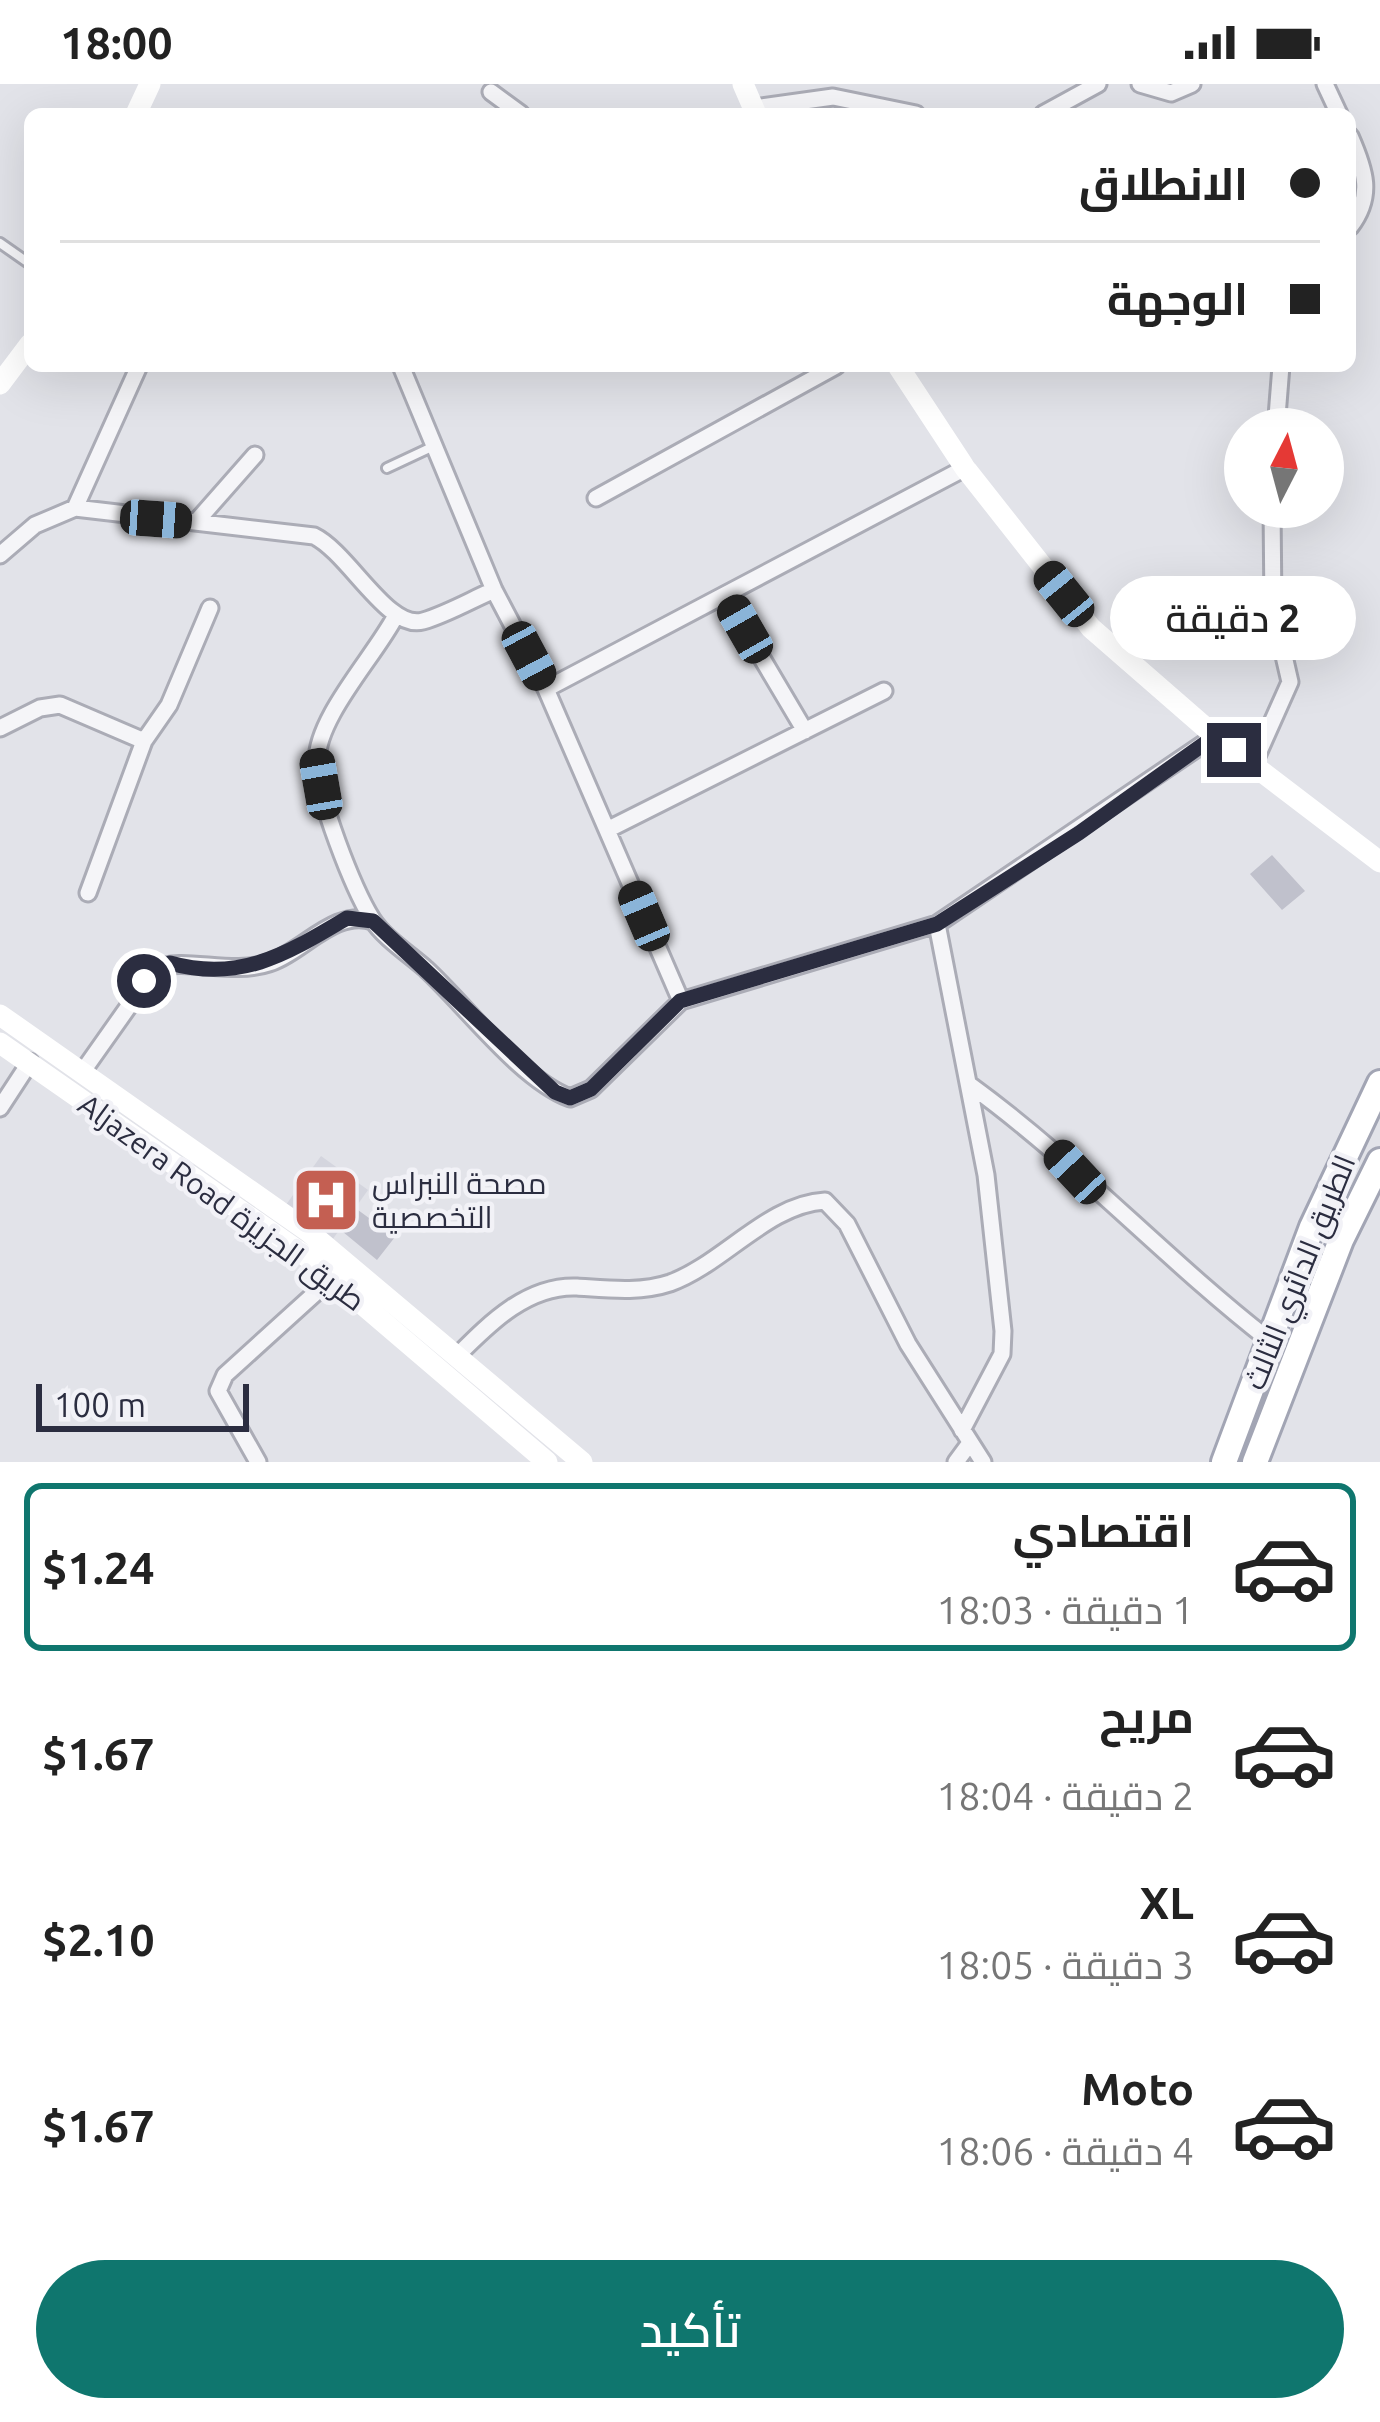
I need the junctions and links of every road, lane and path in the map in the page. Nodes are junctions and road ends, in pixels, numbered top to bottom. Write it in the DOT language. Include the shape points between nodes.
graph roads {
  1 [pos="1098,84"];
  2 [pos="1140,84"];
  3 [pos="1192,84"];
  4 [pos="491,92"];
  5 [pos="513,108"];
  6 [pos="772,108"];
  7 [pos="887,108"];
  8 [pos="1054,108"];
  9 [pos="1356,150"];
  10 [pos="1356,219"];
  11 [pos="24,352"];
  12 [pos="136,372"];
  13 [pos="404,372"];
  14 [pos="825,372"];
  15 [pos="902,372"];
  16 [pos="1281,372"];
  17 [pos="1,382"];
  18 [pos="1278,408"];
  19 [pos="435,445"];
  20 [pos="255,455"];
  21 [pos="387,468"];
  22 [pos="965,468"];
  23 [pos="596,498"];
  24 [pos="75,508"];
  25 [pos="196,522"];
  26 [pos="1272,528"];
  27 [pos="0,555"];
  28 [pos="494,590"];
  29 [pos="725,596"];
  30 [pos="210,608"];
  31 [pos="395,617"];
  32 [pos="546,688"];
  33 [pos="884,691"];
  34 [pos="0,728"];
  35 [pos="805,731"];
  36 [pos="1215,736"];
  37 [pos="145,741"];
  38 [pos="1253,765"];
  39 [pos="607,830"];
  40 [pos="1378,862"];
  41 [pos="88,893"];
  42 [pos="373,921"];
  43 [pos="937,924"];
  44 [pos="680,1001"];
  45 [pos="0,1015"];
  46 [pos="0,1042"];
  47 [pos="30,1063"];
  48 [pos="83,1071"];
  49 [pos="1380,1083"];
  50 [pos="970,1085"];
  51 [pos="0,1108"];
  52 [pos="1380,1161"];
  53 [pos="332,1278"];
  54 [pos="1269,1340"];
  55 [pos="459,1354"];
  56 [pos="966,1436"];
  57 [pos="258,1462"];
  58 [pos="547,1462"];
  59 [pos="582,1462"];
  60 [pos="956,1462"];
  61 [pos="983,1462"];
  62 [pos="1224,1462"];
  63 [pos="1255,1462"];
  1 -- 8 [label="street"];
  2 -- 3 [label="street" via="1171,93"];
  4 -- 5 [label="street"];
  6 -- 7 [label="street" via="833,97"];
  9 -- 10 [label="street" via="1366,190"];
  11 -- 17 [label="main road"];
  12 -- 24 [label="street"];
  13 -- 19 [label="street"];
  14 -- 23 [label="street"];
  15 -- 22 [label="main road"];
  16 -- 18 [label="street"];
  19 -- 21 [label="lane"];
  19 -- 28 [label="street"];
  20 -- 25 [label="street"];
  22 -- 29 [label="street"];
  22 -- 36 [label="main road" via="1091,628"];
  24 -- 25 [label="street"];
  24 -- 27 [label="street" via="35,525"];
  25 -- 31 [label="street" via="314,536 333,546"];
  26 -- 38 [label="street" via="1273,608 1290,682"];
  28 -- 31 [label="street" via="418,623"];
  28 -- 32 [label="street"];
  29 -- 32 [label="street"];
  29 -- 35 [label="street"];
  30 -- 37 [label="street"];
  31 -- 42 [label="street" via="334,709 316,759 326,810"];
  32 -- 39 [label="street"];
  33 -- 35 [label="street"];
  34 -- 37 [label="street" via="60,705"];
  35 -- 39 [label="street"];
  36 -- 38 [label="main road"];
  36 -- 43 [label="street"];
  37 -- 41 [label="street"];
  38 -- 40 [label="main road"];
  39 -- 44 [label="street"];
  42 -- 44 [label="street" via="509,1052 570,1098 591,1089"];
  42 -- 48 [label="street" via="347,918 269,963 155,969"];
  43 -- 44 [label="street"];
  43 -- 50 [label="street"];
  45 -- 48 [label="main road, Aljazera Road طريق الجزيزة"];
  46 -- 47 [label="main road, Aljazera Road طريق الجزيزة"];
  47 -- 51 [label="street"];
  47 -- 53 [label="main road, Aljazera Road طريق الجزيزة"];
  48 -- 55 [label="main road, Aljazera Road طريق الجزيزة" via="309,1232"];
  49 -- 54 [label="main road, الطريق الدائري الثالث"];
  50 -- 54 [label="street"];
  50 -- 56 [label="street" via="1003,1331 1002,1354"];
  52 -- 63 [label="main road, الطريق الدائري الثالث"];
  53 -- 57 [label="street" via="225,1375 218,1391"];
  53 -- 58 [label="main road, Aljazera Road طريق الجزيزة"];
  54 -- 62 [label="main road, الطريق الدائري الثالث"];
  55 -- 56 [label="street" via="526,1299 572,1287 667,1284 771,1221 825,1202 847,1224"];
  55 -- 59 [label="main road, Aljazera Road طريق الجزيزة"];
  56 -- 60 [label="street"];
  56 -- 61 [label="street"];
}
